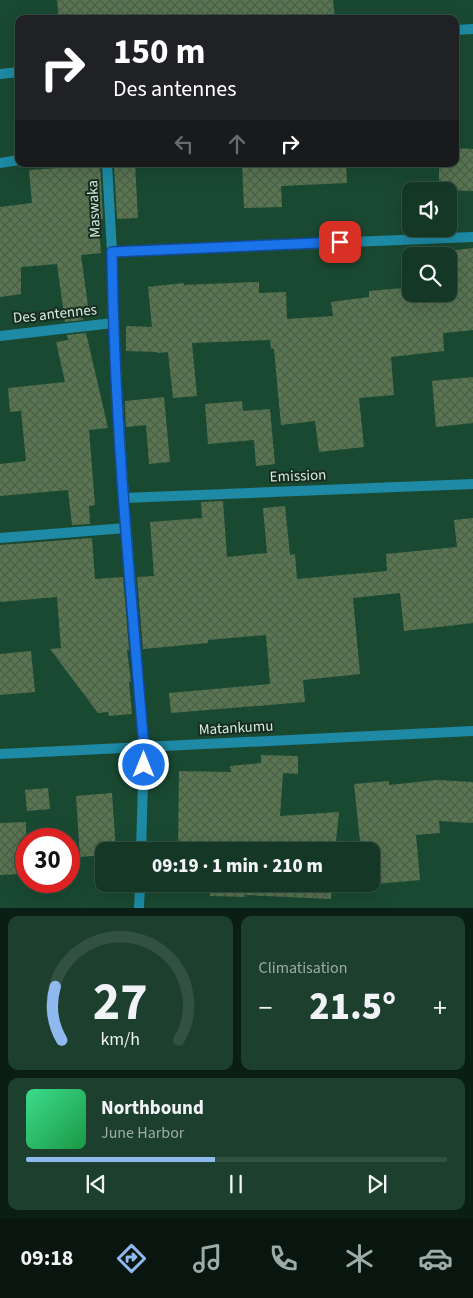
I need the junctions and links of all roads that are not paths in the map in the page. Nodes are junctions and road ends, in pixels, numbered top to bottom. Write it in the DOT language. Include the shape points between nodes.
graph roads {
  1 [pos="473,29"];
  2 [pos="459,30"];
  3 [pos="15,72"];
  4 [pos="0,74"];
  5 [pos="15,161"];
  6 [pos="0,163"];
  7 [pos="107,167"];
  8 [pos="473,237"];
  9 [pos="112,252"];
  10 [pos="113,323"];
  11 [pos="0,336"];
  12 [pos="473,484"];
  13 [pos="124,498"];
  14 [pos="126,528"];
  15 [pos="0,538"];
  16 [pos="473,731"];
  17 [pos="144,748"];
  18 [pos="0,754"];
  19 [pos="141,842"];
  20 [pos="140,892"];
  21 [pos="139,908"];
  1 -- 2 [label="street"];
  3 -- 4 [label="street"];
  5 -- 6 [label="street"];
  7 -- 9 [label="street, Maswaka"];
  8 -- 9 [label="street"];
  9 -- 10 [label="street, Maswaka"];
  10 -- 11 [label="street, Des antennes"];
  10 -- 13 [label="street, Maswaka"];
  12 -- 13 [label="street, Emission"];
  13 -- 14 [label="street, Maswaka"];
  14 -- 15 [label="street"];
  14 -- 17 [label="street, Maswaka"];
  16 -- 17 [label="street, Matankumu"];
  17 -- 18 [label="street, Matankumu"];
  17 -- 19 [label="street, Maswaka"];
  20 -- 21 [label="street"];
}
